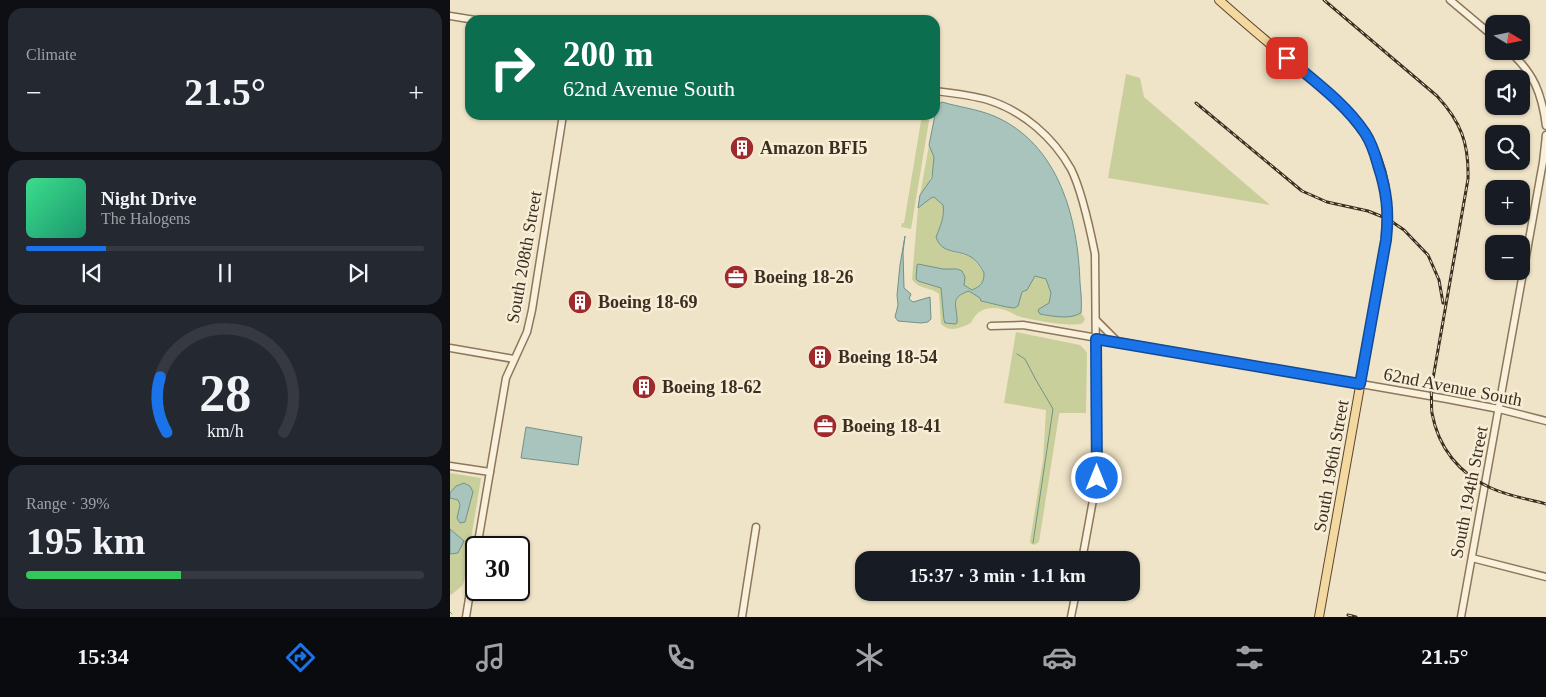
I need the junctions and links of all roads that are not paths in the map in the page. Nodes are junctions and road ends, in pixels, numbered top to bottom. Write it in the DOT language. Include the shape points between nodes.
graph roads {
  1 [pos="1219,0"];
  2 [pos="1450,0"];
  3 [pos="1228,4"];
  4 [pos="450,16"];
  5 [pos="465,18"];
  6 [pos="1485,30"];
  7 [pos="1518,60"];
  8 [pos="940,92"];
  9 [pos="562,120"];
  10 [pos="1546,126"];
  11 [pos="1546,135"];
  12 [pos="1096,320"];
  13 [pos="991,326"];
  14 [pos="1096,339"];
  15 [pos="1118,342"];
  16 [pos="450,348"];
  17 [pos="514,359"];
  18 [pos="1360,384"];
  19 [pos="1500,409"];
  20 [pos="1546,421"];
  21 [pos="450,466"];
  22 [pos="490,472"];
  23 [pos="756,527"];
  24 [pos="479,536"];
  25 [pos="1084,551"];
  26 [pos="1472,558"];
  27 [pos="1546,577"];
  28 [pos="469,601"];
  29 [pos="1074,601"];
  30 [pos="466,617"];
  31 [pos="742,617"];
  32 [pos="1071,617"];
  33 [pos="1320,617"];
  34 [pos="1461,617"];
  1 -- 3 [label="main road, South 196th Street"];
  2 -- 6 [label="street"];
  3 -- 18 [label="main road, South 196th Street" via="1343,107 1364,132 1375,155 1386,193 1388,219"];
  4 -- 5 [label="street"];
  7 -- 10 [label="street" via="1529,72 1542,101"];
  8 -- 12 [label="street" via="1004,106 1048,138 1064,158 1072,171 1092,236"];
  9 -- 17 [label="street, South 208th Street" via="532,310 527,332"];
  11 -- 19 [label="street, South 194th Street"];
  12 -- 14 [label="street"];
  12 -- 15 [label="street"];
  13 -- 14 [label="street, 62nd Avenue South" via="1023,326"];
  14 -- 15 [label="street, 62nd Avenue South"];
  14 -- 25 [label="street" via="1097,478"];
  15 -- 18 [label="street, 62nd Avenue South"];
  16 -- 17 [label="street"];
  17 -- 22 [label="street, South 208th Street" via="506,378"];
  18 -- 19 [label="street, 62nd Avenue South"];
  18 -- 33 [label="main road, South 196th Street"];
  19 -- 20 [label="street, 62nd Avenue South"];
  19 -- 26 [label="street, South 194th Street"];
  21 -- 22 [label="street"];
  22 -- 24 [label="street, South 208th Street"];
  23 -- 31 [label="street"];
  26 -- 27 [label="street"];
  26 -- 34 [label="street, South 194th Street"];
  28 -- 30 [label="street"];
  29 -- 32 [label="street"];
}
